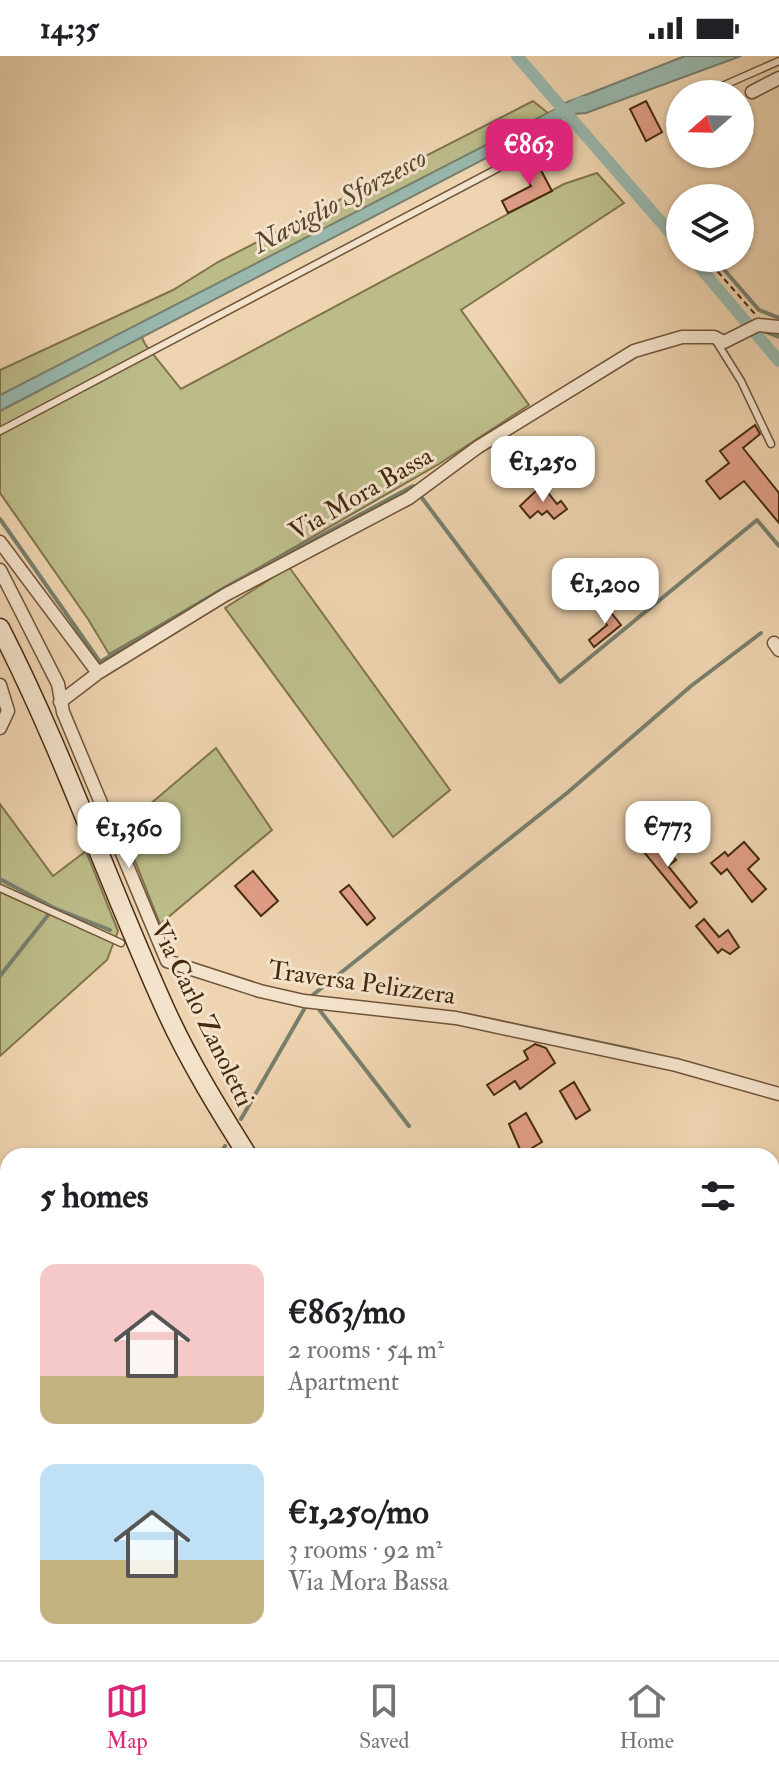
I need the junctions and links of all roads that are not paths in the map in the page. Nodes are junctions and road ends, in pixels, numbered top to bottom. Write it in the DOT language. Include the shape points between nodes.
graph roads {
  1 [pos="779,61"];
  2 [pos="779,78"];
  3 [pos="736,80"];
  4 [pos="754,91"];
  5 [pos="557,137"];
  6 [pos="779,327"];
  7 [pos="714,337"];
  8 [pos="0,431"];
  9 [pos="771,444"];
  10 [pos="0,542"];
  11 [pos="0,570"];
  12 [pos="0,628"];
  13 [pos="98,673"];
  14 [pos="0,685"];
  15 [pos="60,702"];
  16 [pos="0,728"];
  17 [pos="0,888"];
  18 [pos="121,943"];
  19 [pos="779,1094"];
  20 [pos="243,1148"];
  1 -- 3 [label="lane"];
  2 -- 4 [label="street"];
  5 -- 8 [label="lane"];
  6 -- 7 [label="street, Via Mora Bassa" via="761,324 724,342"];
  7 -- 9 [label="lane"];
  7 -- 13 [label="street, Via Mora Bassa" via="682,337 634,351 531,413 418,492 225,595"];
  10 -- 13 [label="street"];
  11 -- 15 [label="street" via="58,684"];
  12 -- 20 [label="main road, Via Carlo Zanoletti" via="168,1016"];
  13 -- 15 [label="street, Via Mora Bassa"];
  14 -- 16 [label="street" via="8,711"];
  15 -- 19 [label="street, Traversa Pelizzera" via="167,961 304,1001 456,1018 676,1065"];
  17 -- 18 [label="lane"];
}
